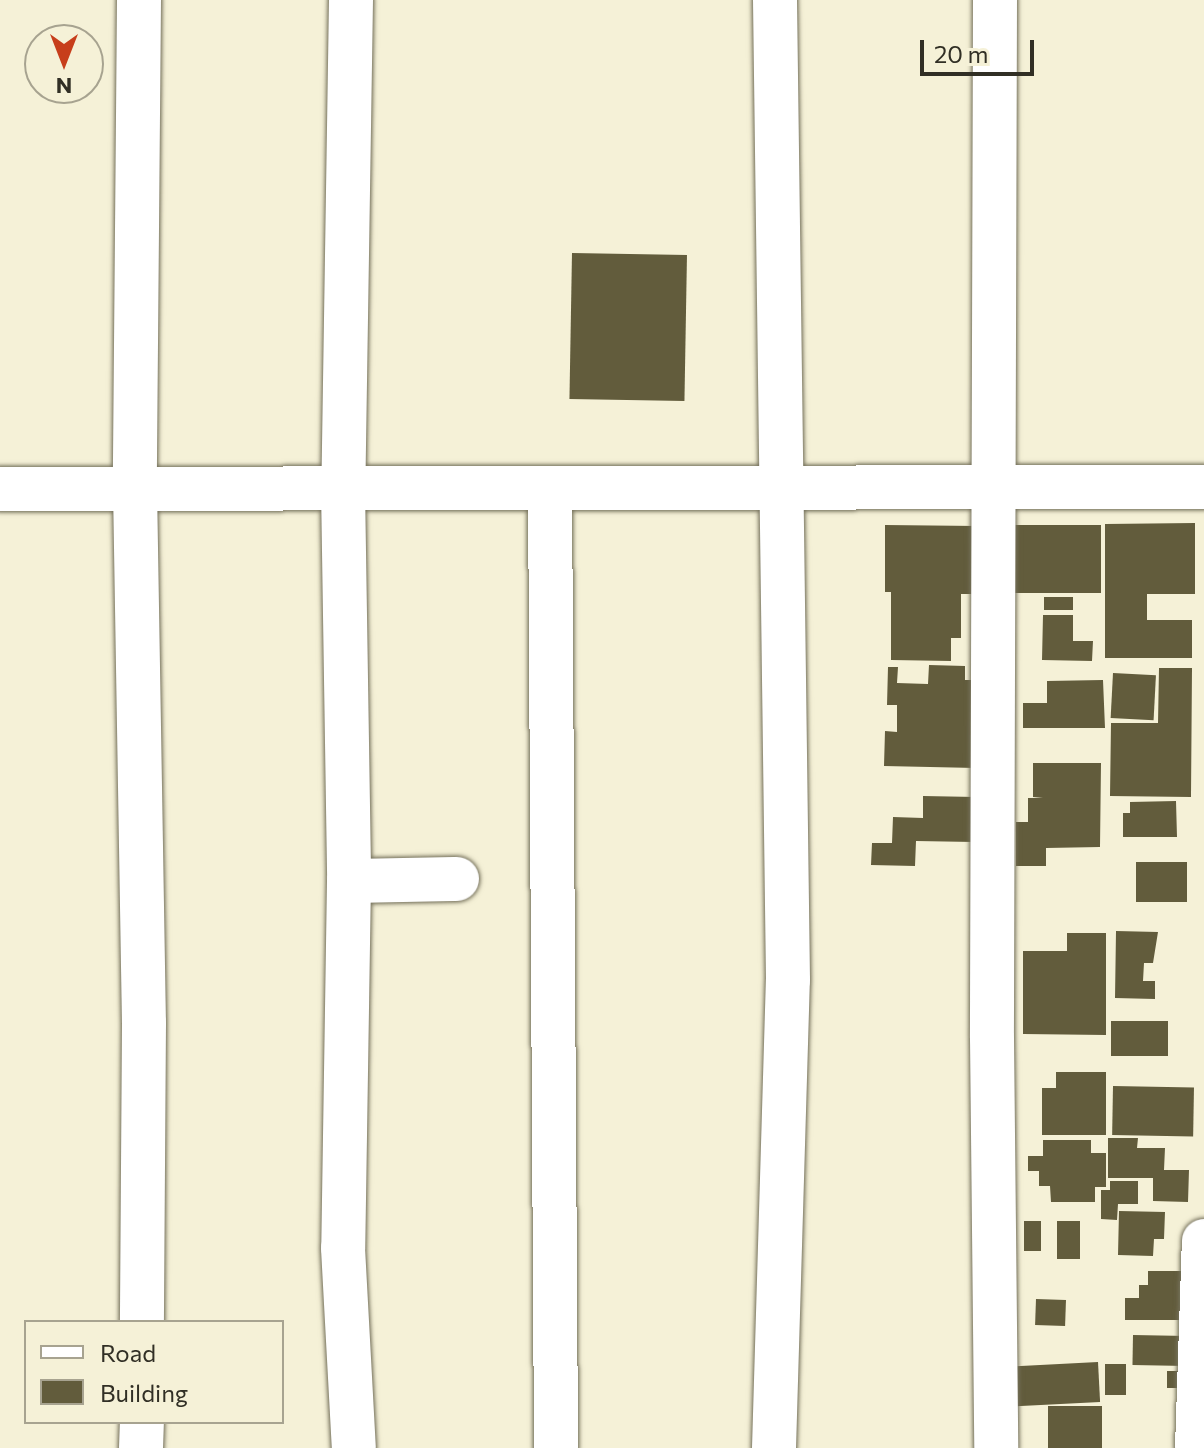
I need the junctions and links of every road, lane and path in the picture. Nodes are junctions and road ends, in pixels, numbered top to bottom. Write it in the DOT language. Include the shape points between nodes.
graph roads {
  1 [pos="139,0"];
  2 [pos="351,0"];
  3 [pos="775,0"];
  4 [pos="995,0"];
  5 [pos="1204,487"];
  6 [pos="135,488"];
  7 [pos="343,488"];
  8 [pos="550,488"];
  9 [pos="780,488"];
  10 [pos="993,488"];
  11 [pos="0,489"];
  12 [pos="457,879"];
  13 [pos="349,881"];
  14 [pos="1204,1241"];
  15 [pos="142,1320"];
  16 [pos="142,1424"];
  17 [pos="141,1448"];
  18 [pos="354,1448"];
  19 [pos="556,1448"];
  20 [pos="774,1448"];
  21 [pos="996,1448"];
  22 [pos="1197,1448"];
  1 -- 6 [label="street"];
  2 -- 7 [label="street"];
  3 -- 9 [label="street"];
  4 -- 10 [label="street"];
  5 -- 10 [label="street"];
  6 -- 7 [label="street"];
  6 -- 11 [label="street"];
  6 -- 15 [label="street" via="144,1023"];
  7 -- 8 [label="street"];
  7 -- 13 [label="street"];
  8 -- 9 [label="street"];
  8 -- 19 [label="street"];
  9 -- 10 [label="street"];
  9 -- 20 [label="street" via="788,980"];
  10 -- 21 [label="street"];
  12 -- 13 [label="street"];
  13 -- 18 [label="street" via="343,1248"];
  14 -- 22 [label="street"];
  16 -- 17 [label="street"];
}
